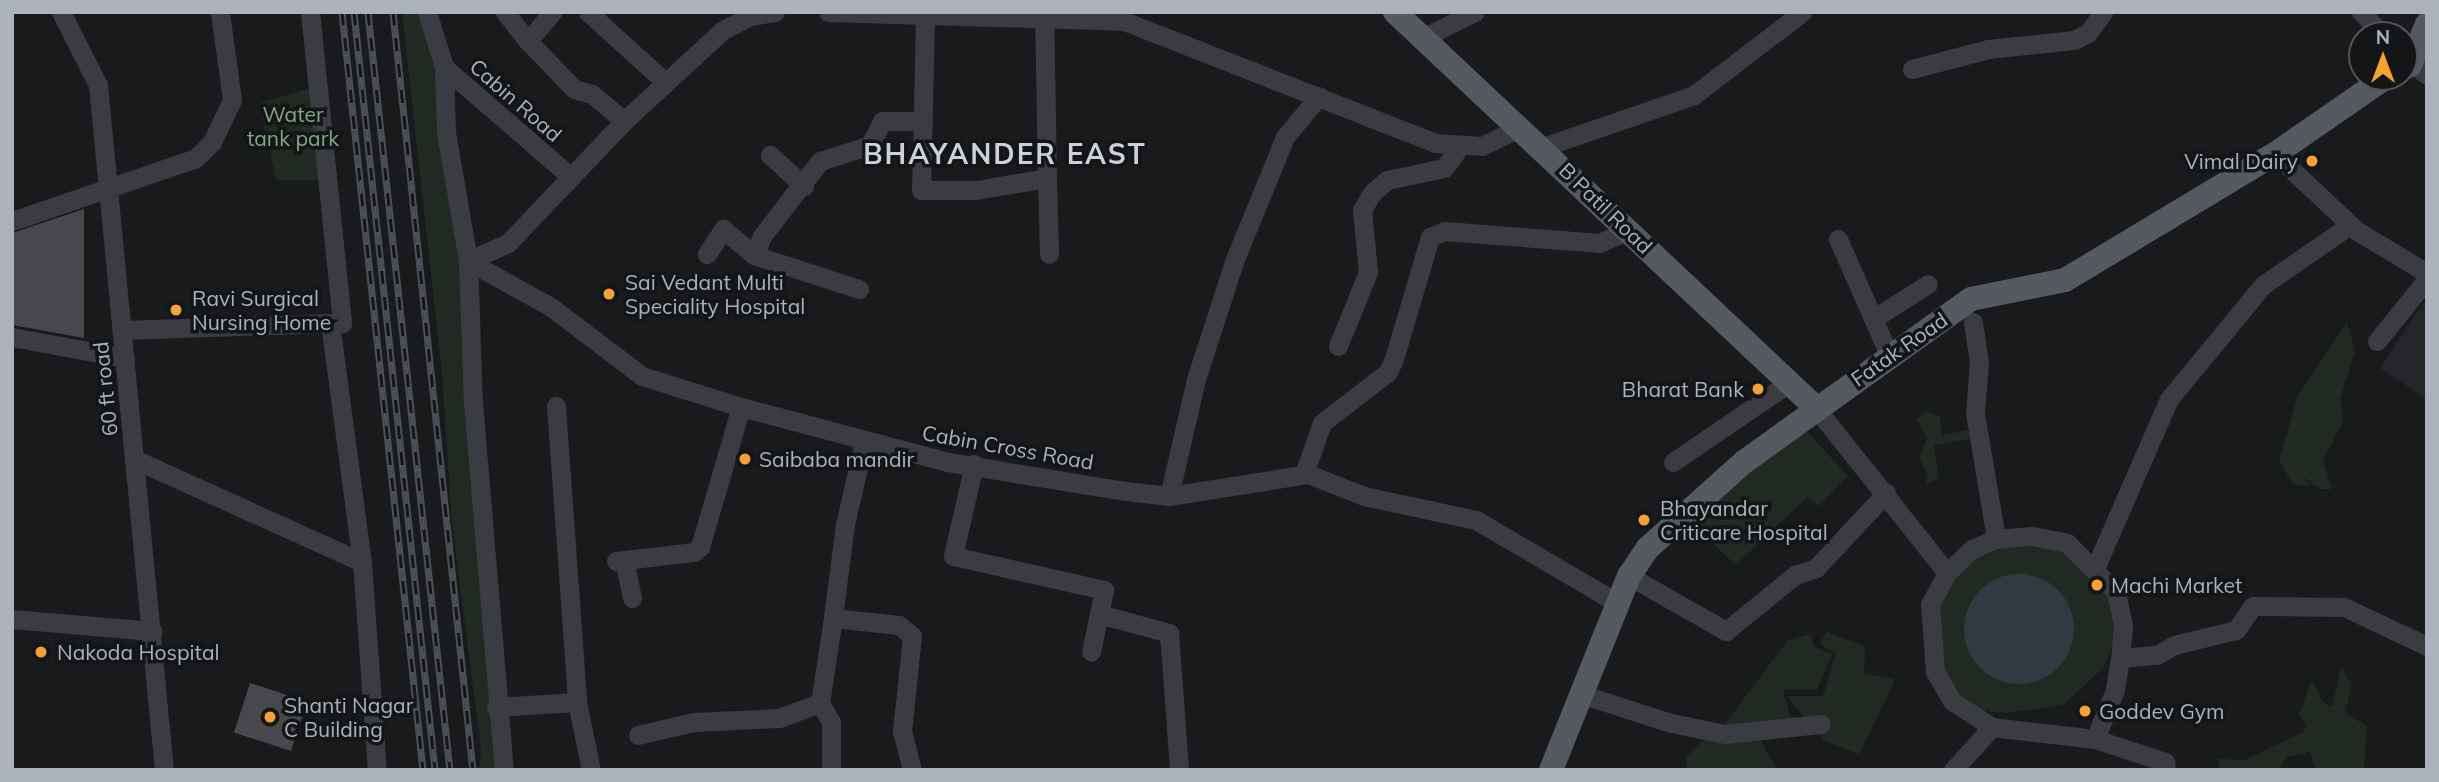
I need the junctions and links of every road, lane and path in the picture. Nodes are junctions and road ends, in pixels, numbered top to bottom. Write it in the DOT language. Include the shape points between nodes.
graph roads {
  1 [pos="61,12"];
  2 [pos="220,12"];
  3 [pos="310,12"];
  4 [pos="428,12"];
  5 [pos="505,12"];
  6 [pos="552,12"];
  7 [pos="588,12"];
  8 [pos="775,12"];
  9 [pos="828,12"];
  10 [pos="1395,12"];
  11 [pos="1475,12"];
  12 [pos="1802,12"];
  13 [pos="2103,12"];
  14 [pos="751,14"];
  15 [pos="1044,14"];
  16 [pos="1067,15"];
  17 [pos="925,19"];
  18 [pos="2427,24"];
  19 [pos="1422,38"];
  20 [pos="528,41"];
  21 [pos="2418,48"];
  22 [pos="444,67"];
  23 [pos="1912,69"];
  24 [pos="664,81"];
  25 [pos="2366,91"];
  26 [pos="1319,96"];
  27 [pos="624,121"];
  28 [pos="923,121"];
  29 [pos="1521,127"];
  30 [pos="1460,147"];
  31 [pos="1543,148"];
  32 [pos="2275,154"];
  33 [pos="770,155"];
  34 [pos="571,177"];
  35 [pos="1047,178"];
  36 [pos="108,185"];
  37 [pos="804,186"];
  38 [pos="12,221"];
  39 [pos="2350,225"];
  40 [pos="1629,230"];
  41 [pos="1838,239"];
  42 [pos="707,254"];
  43 [pos="1049,254"];
  44 [pos="754,255"];
  45 [pos="468,261"];
  46 [pos="2427,273"];
  47 [pos="2427,279"];
  48 [pos="1928,284"];
  49 [pos="859,289"];
  50 [pos="1873,319"];
  51 [pos="1973,322"];
  52 [pos="342,323"];
  53 [pos="122,330"];
  54 [pos="12,337"];
  55 [pos="2377,341"];
  56 [pos="1338,346"];
  57 [pos="1890,357"];
  58 [pos="125,358"];
  59 [pos="1789,383"];
  60 [pos="556,406"];
  61 [pos="741,407"];
  62 [pos="1815,407"];
  63 [pos="864,442"];
  64 [pos="136,460"];
  65 [pos="1673,462"];
  66 [pos="974,464"];
  67 [pos="1304,474"];
  68 [pos="1886,493"];
  69 [pos="1169,496"];
  70 [pos="1996,539"];
  71 [pos="362,562"];
  72 [pos="2096,566"];
  73 [pos="1947,573"];
  74 [pos="1629,576"];
  75 [pos="632,598"];
  76 [pos="1616,603"];
  77 [pos="1100,614"];
  78 [pos="833,618"];
  79 [pos="12,619"];
  80 [pos="152,631"];
  81 [pos="2427,646"];
  82 [pos="1091,652"];
  83 [pos="2120,658"];
  84 [pos="1581,694"];
  85 [pos="577,702"];
  86 [pos="820,703"];
  87 [pos="496,707"];
  88 [pos="1820,724"];
  89 [pos="1992,727"];
  90 [pos="638,735"];
  91 [pos="2095,739"];
  92 [pos="164,770"];
  93 [pos="377,770"];
  94 [pos="504,770"];
  95 [pos="591,770"];
  96 [pos="831,770"];
  97 [pos="912,770"];
  98 [pos="1179,770"];
  99 [pos="1551,770"];
  100 [pos="1953,770"];
  101 [pos="2166,770"];
  1 -- 36 [label="street, 60 ft road" via="98,85"];
  2 -- 36 [label="street" via="232,100 212,142 196,158 149,178"];
  3 -- 52 [label="street"];
  4 -- 22 [label="street, Cabin Road"];
  5 -- 20 [label="street"];
  6 -- 20 [label="street"];
  7 -- 24 [label="street"];
  8 -- 14 [label="street"];
  9 -- 17 [label="street"];
  10 -- 19 [label="main road, B Patil Road"];
  11 -- 19 [label="street"];
  12 -- 31 [label="street" via="1694,95"];
  13 -- 23 [label="street" via="2088,33 2074,40 1988,49"];
  14 -- 24 [label="street" via="723,30"];
  15 -- 16 [label="street"];
  15 -- 17 [label="street"];
  15 -- 35 [label="street"];
  16 -- 26 [label="street" via="1124,21"];
  17 -- 28 [label="street"];
  18 -- 21 [label="main road"];
  19 -- 29 [label="main road, B Patil Road"];
  20 -- 27 [label="street" via="574,89 592,94"];
  22 -- 34 [label="street, Cabin Road"];
  22 -- 45 [label="street" via="446,132"];
  24 -- 27 [label="street"];
  25 -- 32 [label="main road, Fatak Road"];
  26 -- 30 [label="street" via="1435,143"];
  26 -- 69 [label="street" via="1284,137 1235,259 1196,379"];
  27 -- 34 [label="street"];
  28 -- 35 [label="street" via="921,190 976,190"];
  28 -- 37 [label="street" via="882,121 870,145 820,161"];
  29 -- 30 [label="street" via="1497,141"];
  29 -- 31 [label="main road, B Patil Road"];
  30 -- 56 [label="street" via="1444,168 1387,180 1371,193 1362,210 1368,272"];
  31 -- 40 [label="main road, B Patil Road"];
  32 -- 39 [label="street"];
  32 -- 57 [label="main road, Fatak Road" via="2065,280 1971,299"];
  33 -- 37 [label="street"];
  34 -- 45 [label="street" via="508,243"];
  35 -- 43 [label="street"];
  36 -- 38 [label="street"];
  36 -- 53 [label="street, 60 ft road"];
  37 -- 44 [label="street" via="762,236"];
  39 -- 46 [label="street"];
  39 -- 72 [label="street" via="2263,285 2169,399"];
  40 -- 59 [label="main road, B Patil Road"];
  40 -- 67 [label="street" via="1599,243 1444,231 1430,237 1391,365 1322,423"];
  41 -- 50 [label="street"];
  42 -- 44 [label="street" via="723,229"];
  44 -- 49 [label="street"];
  45 -- 61 [label="street, Cabin Cross Road" via="551,307 642,376"];
  45 -- 87 [label="street"];
  47 -- 55 [label="street"];
  48 -- 50 [label="street"];
  50 -- 57 [label="street"];
  51 -- 70 [label="street" via="1979,363 1975,413"];
  53 -- 58 [label="street, 60 ft road"];
  53 -- 71 [label="street" via="330,323"];
  54 -- 58 [label="street"];
  57 -- 62 [label="main road, Fatak Road"];
  58 -- 64 [label="street, 60 ft road"];
  59 -- 62 [label="main road, B Patil Road"];
  59 -- 65 [label="street"];
  60 -- 85 [label="street"];
  61 -- 63 [label="street, Cabin Cross Road"];
  61 -- 75 [label="street" via="700,547 694,552 620,561"];
  62 -- 68 [label="street"];
  62 -- 74 [label="main road, Fatak Road" via="1648,548"];
  63 -- 66 [label="street, Cabin Cross Road"];
  63 -- 78 [label="street" via="845,524"];
  64 -- 71 [label="street"];
  64 -- 80 [label="street, 60 ft road"];
  66 -- 69 [label="street, Cabin Cross Road"];
  66 -- 77 [label="street" via="953,556 1104,590"];
  67 -- 69 [label="street, Cabin Cross Road"];
  67 -- 76 [label="street, Cabin Cross Road" via="1364,496 1476,520"];
  68 -- 73 [label="street"];
  68 -- 74 [label="street" via="1816,568 1795,575 1726,631"];
  70 -- 72 [label="street" via="2032,536 2067,543"];
  70 -- 73 [label="street" via="1972,549"];
  71 -- 93 [label="street"];
  72 -- 83 [label="street" via="2116,592 2123,626"];
  73 -- 89 [label="street" via="1930,604 1935,672 1952,702"];
  74 -- 76 [label="main road, Fatak Road"];
  76 -- 84 [label="main road, Fatak Road"];
  77 -- 82 [label="street"];
  77 -- 98 [label="street" via="1169,633"];
  78 -- 86 [label="street"];
  78 -- 97 [label="street" via="899,625 912,636 902,731"];
  79 -- 80 [label="street"];
  80 -- 92 [label="street, 60 ft road"];
  81 -- 83 [label="street" via="2344,607 2253,606 2236,631 2174,645 2157,655"];
  83 -- 91 [label="street" via="2115,690"];
  84 -- 88 [label="street" via="1671,723 1725,734"];
  84 -- 99 [label="main road, Fatak Road"];
  85 -- 87 [label="street"];
  85 -- 95 [label="street"];
  86 -- 90 [label="street" via="779,718 694,722"];
  86 -- 96 [label="street" via="831,722"];
  87 -- 94 [label="street"];
  89 -- 91 [label="street"];
  89 -- 100 [label="street"];
  91 -- 101 [label="street" via="2165,762"];
}
